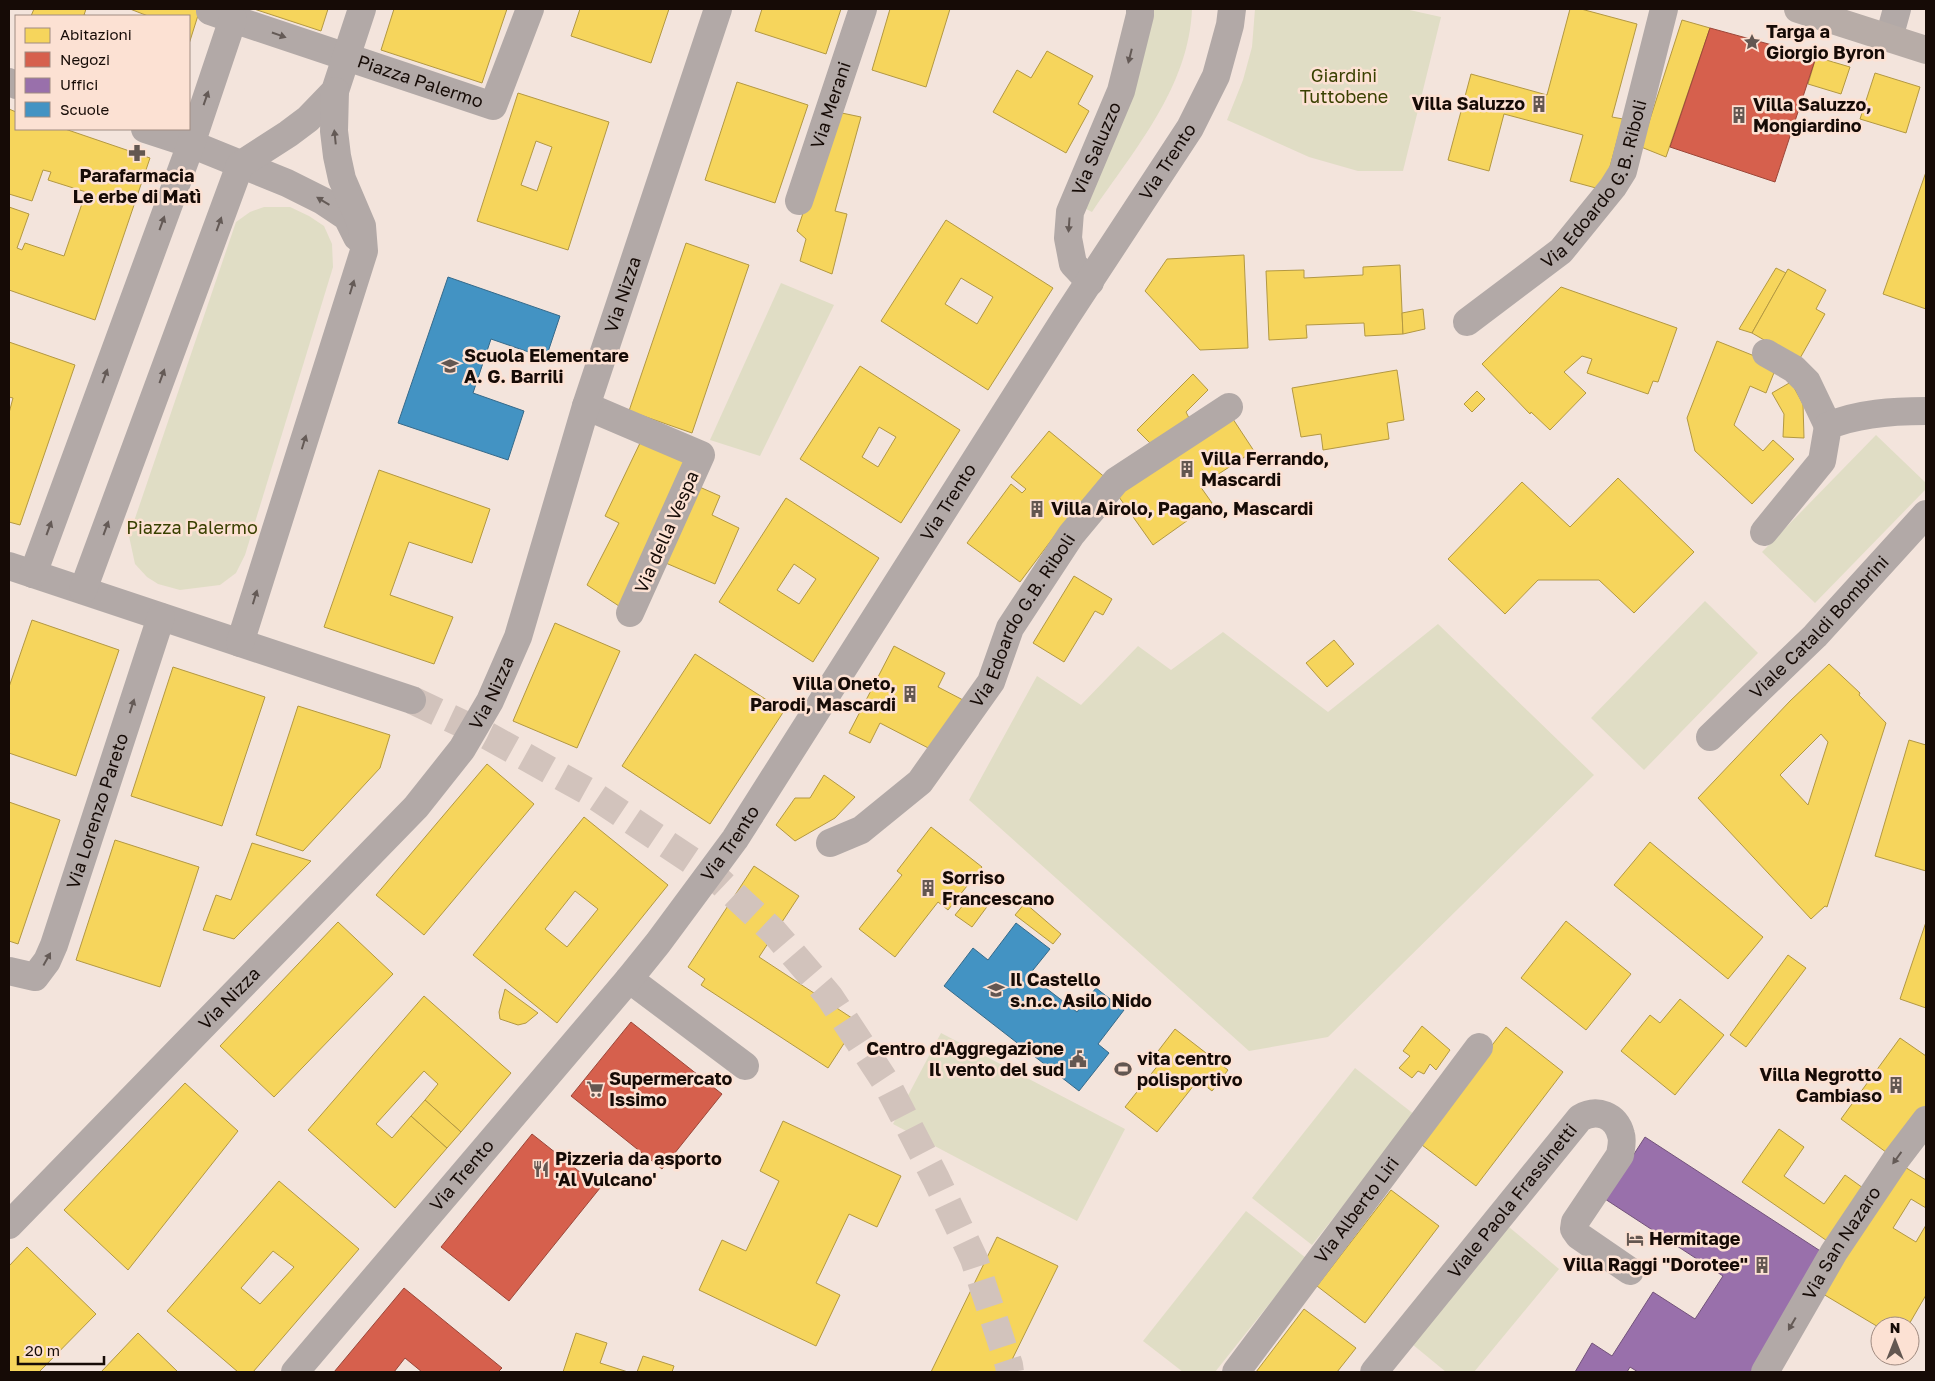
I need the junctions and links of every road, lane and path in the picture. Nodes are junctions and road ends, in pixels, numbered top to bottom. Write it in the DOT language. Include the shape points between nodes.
graph roads {
  1 [pos="362,9"];
  2 [pos="530,9"];
  3 [pos="718,9"];
  4 [pos="863,9"];
  5 [pos="1140,9"];
  6 [pos="1232,9"];
  7 [pos="1664,9"];
  8 [pos="1798,9"];
  9 [pos="1897,9"];
  10 [pos="222,14"];
  11 [pos="1889,38"];
  12 [pos="1926,50"];
  13 [pos="345,57"];
  14 [pos="335,91"];
  15 [pos="148,130"];
  16 [pos="191,144"];
  17 [pos="240,165"];
  18 [pos="799,201"];
  19 [pos="364,251"];
  20 [pos="1090,282"];
  21 [pos="1468,322"];
  22 [pos="1766,353"];
  23 [pos="586,406"];
  24 [pos="1229,407"];
  25 [pos="1926,411"];
  26 [pos="1828,426"];
  27 [pos="1926,514"];
  28 [pos="1764,532"];
  29 [pos="21,570"];
  30 [pos="83,590"];
  31 [pos="630,613"];
  32 [pos="161,617"];
  33 [pos="240,643"];
  34 [pos="412,700"];
  35 [pos="1710,737"];
  36 [pos="830,844"];
  37 [pos="9,971"];
  38 [pos="629,979"];
  39 [pos="1479,1047"];
  40 [pos="745,1066"];
  41 [pos="1926,1120"];
  42 [pos="9,1225"];
  43 [pos="1630,1271"];
  44 [pos="294,1372"];
  45 [pos="1236,1372"];
  46 [pos="1374,1372"];
  47 [pos="1765,1372"];
  1 -- 13 [label="street"];
  2 -- 13 [label="street, Piazza Palermo" via="494,106"];
  3 -- 23 [label="street, Via Nizza"];
  4 -- 18 [label="street, Via Merani"];
  5 -- 20 [label="street, Via Saluzzo, one-way" via="1121,91 1070,212 1068,238 1073,264"];
  6 -- 20 [label="street, Via Trento" via="1216,76 1190,128"];
  7 -- 21 [label="street, Via Edoardo G.B. Riboli" via="1623,171 1613,187 1561,251"];
  8 -- 11 [label="main road"];
  9 -- 11 [label="street"];
  10 -- 13 [label="street, Piazza Palermo, one-way"];
  16 -- 10 [label="street, Piazza Palermo, one-way"];
  11 -- 12 [label="main road"];
  13 -- 14 [label="street, Piazza Palermo"];
  14 -- 17 [label="street, Piazza Palermo" via="308,120"];
  19 -- 14 [label="street, Piazza Palermo, one-way" via="362,226 342,179 337,156"];
  15 -- 16 [label="street"];
  16 -- 17 [label="street"];
  29 -- 16 [label="street, Piazza Palermo, one-way"];
  19 -- 17 [label="street, one-way" via="347,218 323,201"];
  30 -- 17 [label="street, one-way"];
  33 -- 19 [label="street, Piazza Palermo, one-way"];
  20 -- 38 [label="street, Via Trento" via="735,839"];
  22 -- 26 [label="street" via="1794,369 1807,382"];
  23 -- 31 [label="street, Via della Vespa" via="701,455"];
  23 -- 42 [label="street, Via Nizza" via="518,637 490,701 462,749 416,807"];
  24 -- 36 [label="street, Via Edoardo G.B. Riboli" via="1116,481 1071,536 1010,628 991,682 920,782 861,830"];
  25 -- 26 [label="street" via="1881,414 1842,420"];
  26 -- 28 [label="street" via="1822,461"];
  27 -- 35 [label="street, Viale Cataldi Bombrini" via="1815,636"];
  29 -- 30 [label="street, Piazza Palermo"];
  30 -- 32 [label="street, Piazza Palermo"];
  32 -- 33 [label="street, Piazza Palermo"];
  37 -- 32 [label="street, Via Lorenzo Pareto, one-way" via="35,977 47,961"];
  33 -- 34 [label="street, Piazza Palermo"];
  38 -- 40 [label="street"];
  38 -- 44 [label="street, Via Trento"];
  39 -- 45 [label="street, Via Alberto Liri"];
  41 -- 47 [label="street, Via San Nazaro, one-way" via="1834,1252"];
  43 -- 46 [label="street, Viale Paola Frassinetti" via="1579,1236 1574,1229 1575,1222 1620,1155 1622,1146 1622,1137 1614,1121 1595,1112 1580,1118"];
}
